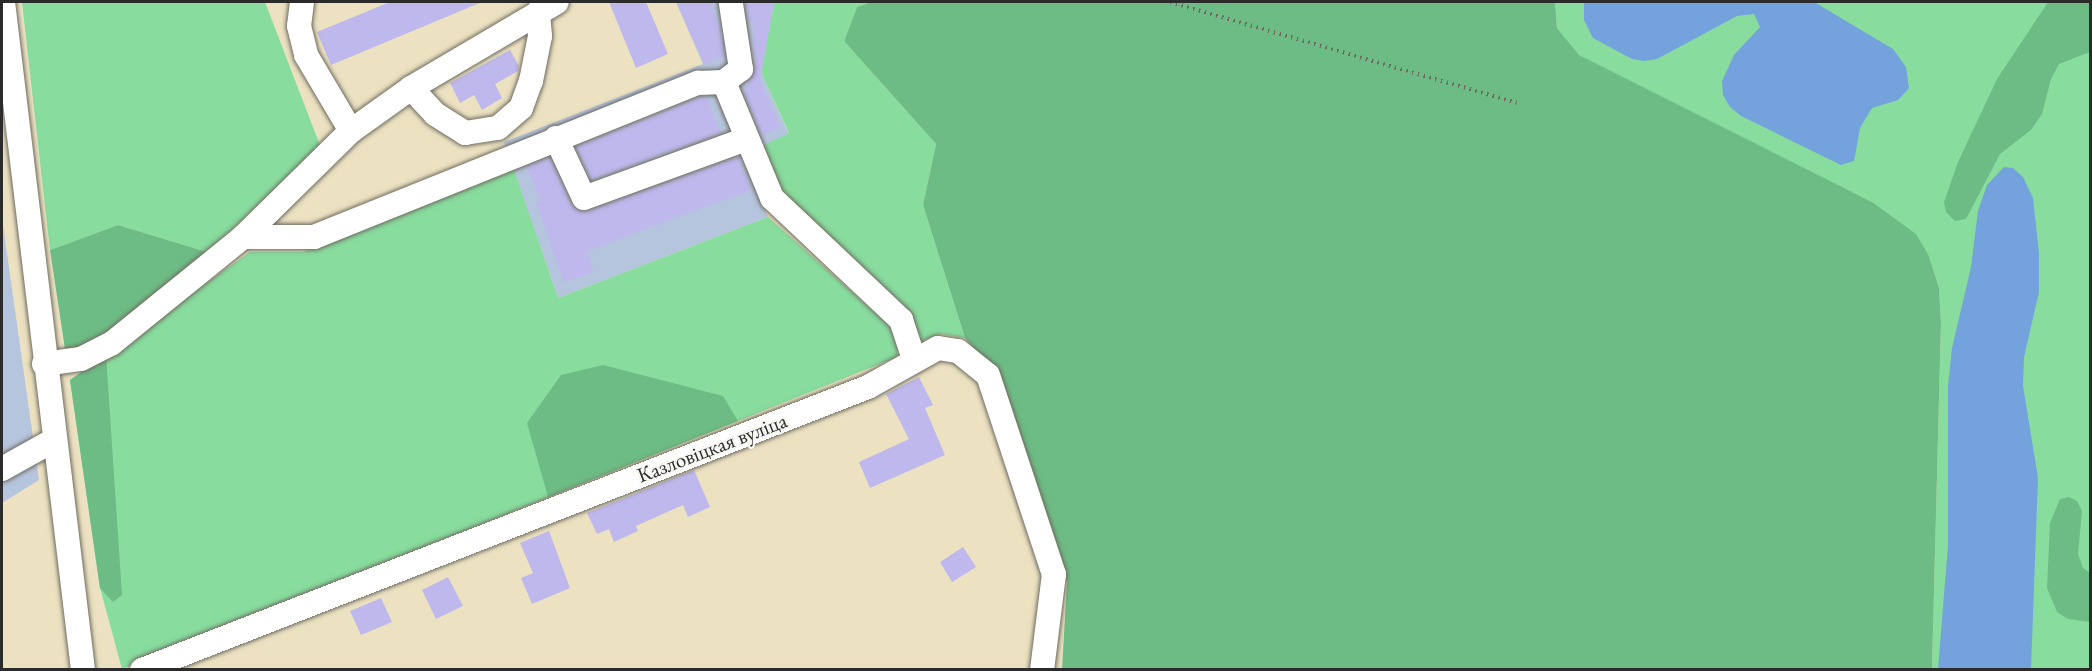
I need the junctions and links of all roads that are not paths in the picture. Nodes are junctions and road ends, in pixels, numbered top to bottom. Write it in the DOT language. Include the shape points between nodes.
graph roads {
  1 [pos="3,2"];
  2 [pos="302,2"];
  3 [pos="731,4"];
  4 [pos="548,7"];
  5 [pos="724,81"];
  6 [pos="411,88"];
  7 [pos="351,131"];
  8 [pos="556,138"];
  9 [pos="746,139"];
  10 [pos="243,237"];
  11 [pos="914,359"];
  12 [pos="44,364"];
  13 [pos="54,440"];
  14 [pos="2,469"];
  15 [pos="83,669"];
  16 [pos="142,669"];
  17 [pos="1042,669"];
  1 -- 12 [label="street"];
  2 -- 7 [label="street" via="299,26 306,55"];
  3 -- 5 [label="street" via="741,69"];
  4 -- 6 [label="street"];
  4 -- 6 [label="street" via="522,108 498,128 465,133 435,114"];
  5 -- 8 [label="street" via="698,82"];
  5 -- 9 [label="street"];
  6 -- 7 [label="street"];
  7 -- 10 [label="street"];
  8 -- 9 [label="street" via="584,198"];
  8 -- 10 [label="street" via="314,237"];
  9 -- 11 [label="street" via="772,198 901,320"];
  10 -- 12 [label="street" via="111,344 81,360"];
  11 -- 16 [label="street, Казловіцкая вуліца" via="868,387"];
  11 -- 17 [label="street, Казловіцкая вуліца" via="938,348 958,351 988,375 1053,574"];
  12 -- 13 [label="street"];
  13 -- 14 [label="street"];
  13 -- 15 [label="street"];
}
